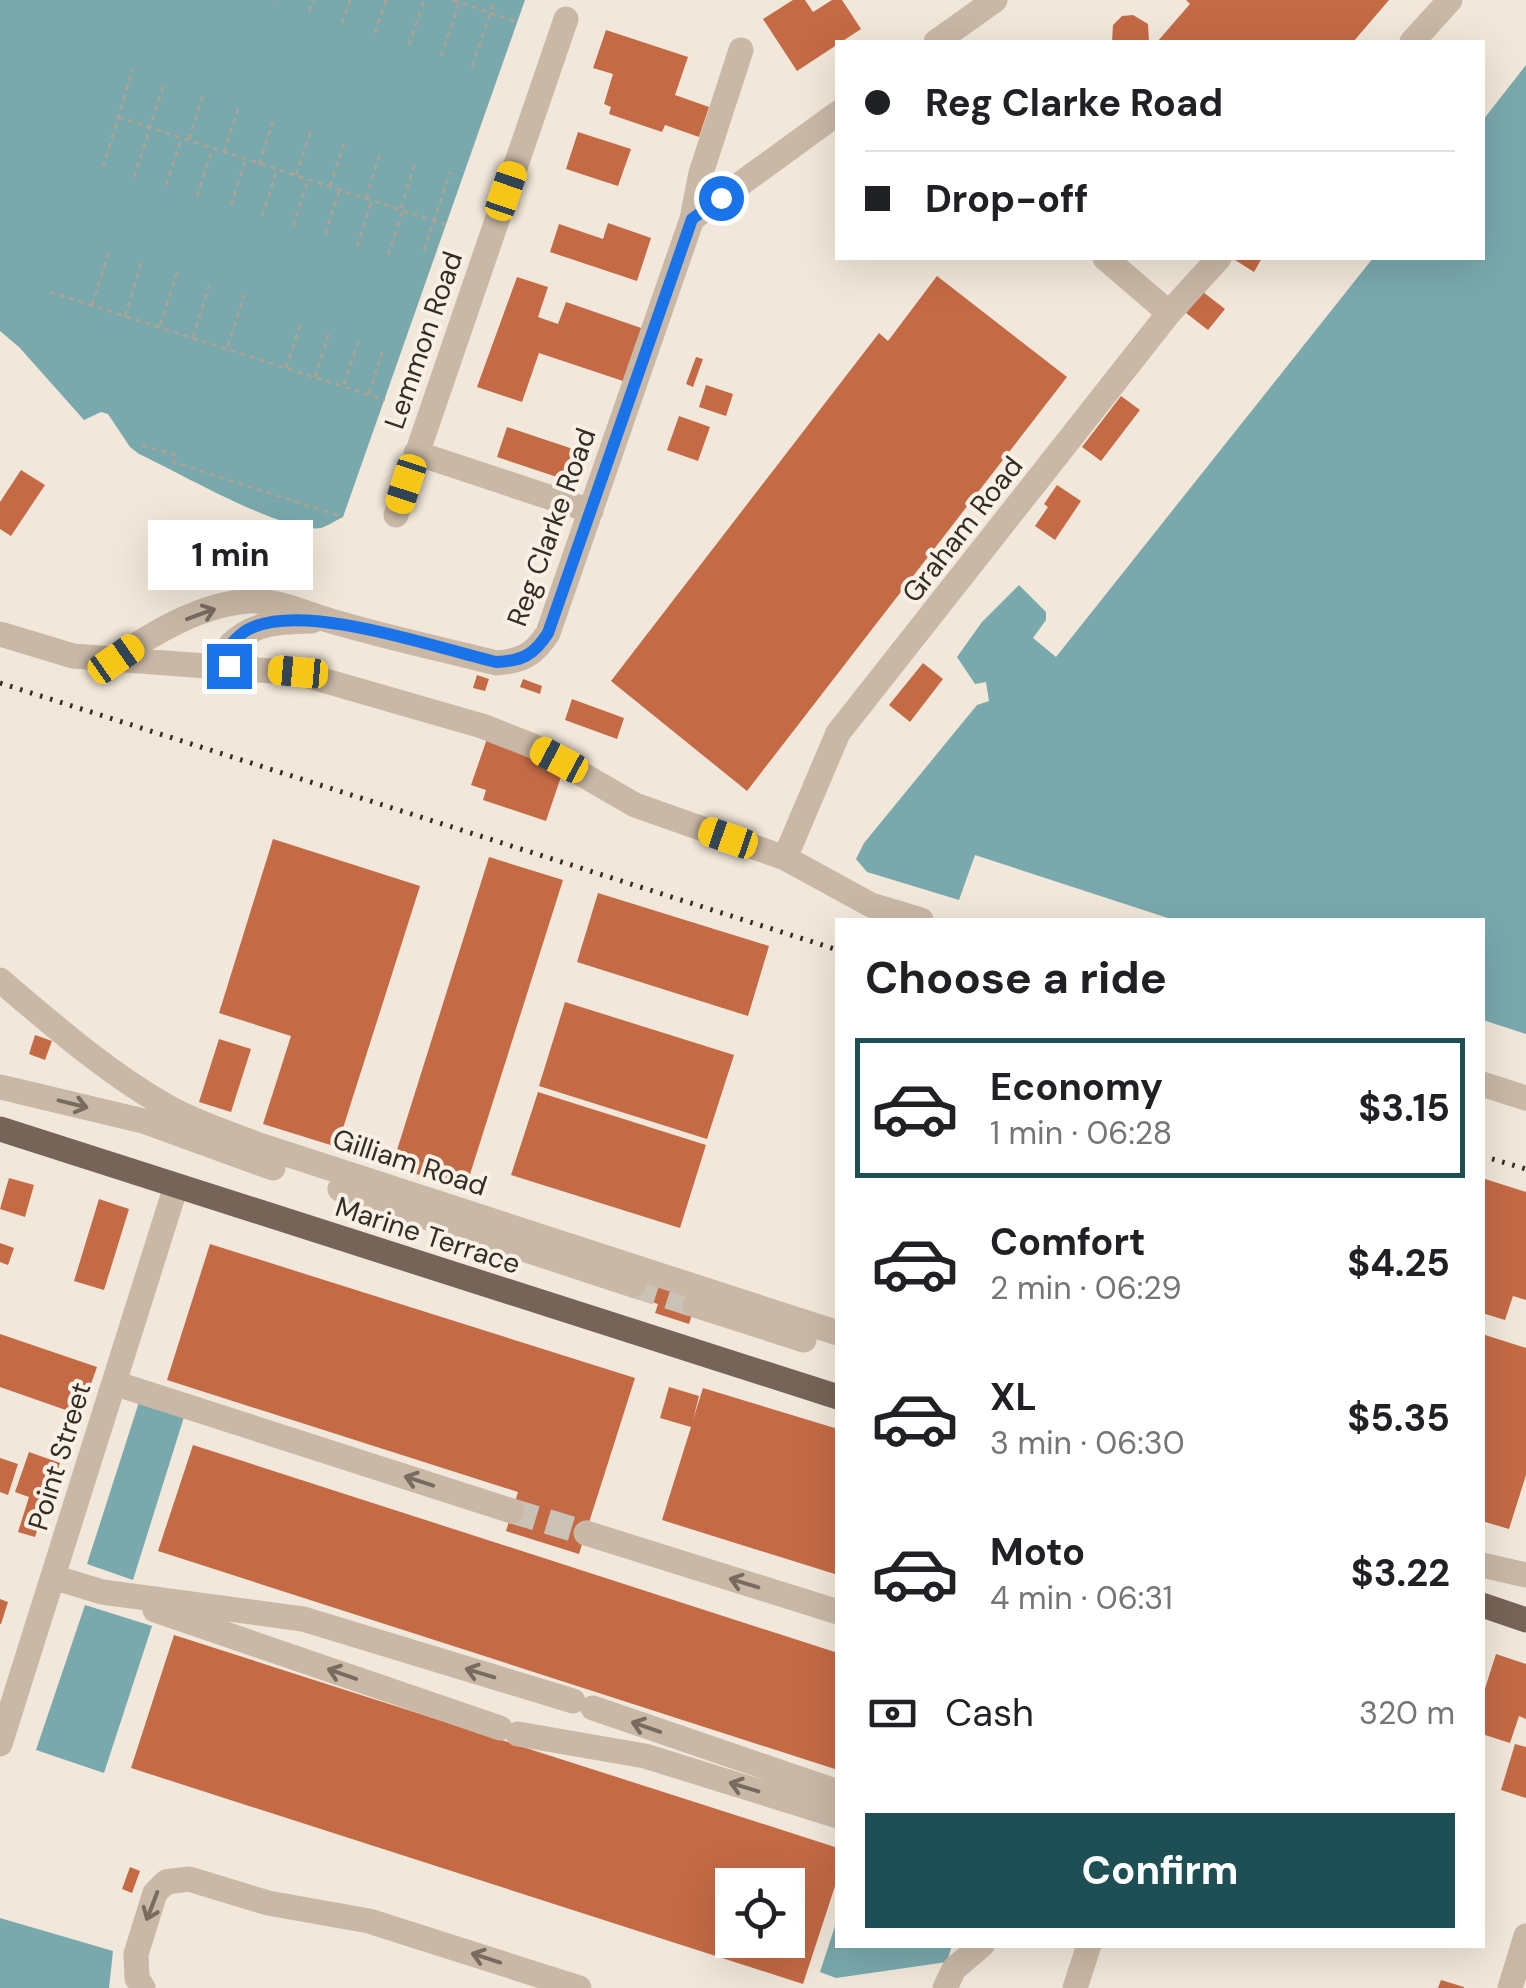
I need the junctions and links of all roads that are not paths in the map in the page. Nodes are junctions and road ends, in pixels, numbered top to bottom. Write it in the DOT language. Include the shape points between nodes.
graph roads {
  1 [pos="995,0"];
  2 [pos="1450,0"];
  3 [pos="566,20"];
  4 [pos="939,40"];
  5 [pos="1414,40"];
  6 [pos="741,50"];
  7 [pos="835,115"];
  8 [pos="692,219"];
  9 [pos="1107,260"];
  10 [pos="1217,260"];
  11 [pos="1170,313"];
  12 [pos="416,453"];
  13 [pos="590,511"];
  14 [pos="396,515"];
  15 [pos="327,620"];
  16 [pos="0,634"];
  17 [pos="116,659"];
  18 [pos="229,666"];
  19 [pos="785,858"];
  20 [pos="914,918"];
  21 [pos="0,980"];
  22 [pos="1485,1085"];
  23 [pos="0,1086"];
  24 [pos="1526,1098"];
  25 [pos="146,1122"];
  26 [pos="0,1128"];
  27 [pos="262,1146"];
  28 [pos="176,1186"];
  29 [pos="633,1285"];
  30 [pos="694,1306"];
  31 [pos="835,1332"];
  32 [pos="835,1346"];
  33 [pos="114,1383"];
  34 [pos="835,1396"];
  35 [pos="512,1511"];
  36 [pos="586,1532"];
  37 [pos="1485,1566"];
  38 [pos="1526,1574"];
  39 [pos="53,1577"];
  40 [pos="102,1592"];
  41 [pos="1485,1607"];
  42 [pos="835,1611"];
  43 [pos="1526,1620"];
  44 [pos="0,1744"];
  45 [pos="835,1791"];
  46 [pos="835,1815"];
  47 [pos="1526,1936"];
  48 [pos="978,1948"];
  49 [pos="1086,1948"];
  50 [pos="143,1988"];
  51 [pos="579,1988"];
  52 [pos="945,1988"];
  53 [pos="1075,1988"];
  54 [pos="1510,1988"];
  1 -- 4 [label="street"];
  2 -- 5 [label="street"];
  3 -- 12 [label="street, Lemmon Road"];
  6 -- 8 [label="street, Reg Clarke Road"];
  7 -- 8 [label="street"];
  8 -- 13 [label="street, Reg Clarke Road"];
  9 -- 11 [label="street"];
  10 -- 11 [label="street, Graham Road"];
  11 -- 19 [label="street, Graham Road" via="838,733"];
  12 -- 13 [label="street, Lemmon Road"];
  12 -- 14 [label="street, Lemmon Road"];
  13 -- 15 [label="street, Reg Clarke Road" via="548,633 536,652 516,661 496,662"];
  17 -- 15 [label="street, one-way" via="152,634 230,604 269,602"];
  15 -- 18 [label="street" via="247,629 231,644"];
  16 -- 17 [label="street" via="73,656"];
  17 -- 18 [label="street"];
  18 -- 19 [label="street" via="298,672 482,726 533,746 634,806"];
  19 -- 20 [label="street" via="871,905"];
  21 -- 27 [label="street, Gilliam Road" via="172,1109"];
  22 -- 24 [label="street"];
  23 -- 25 [label="street, one-way"];
  25 -- 27 [label="street"];
  25 -- 29 [label="street"];
  26 -- 28 [label="main road, Marine Terrace"];
  27 -- 31 [label="street, Gilliam Road"];
  28 -- 33 [label="street, Point Street"];
  28 -- 34 [label="main road, Marine Terrace"];
  30 -- 32 [label="street"];
  35 -- 33 [label="street, one-way"];
  33 -- 39 [label="street, Point Street"];
  42 -- 36 [label="street, one-way"];
  37 -- 38 [label="street"];
  39 -- 40 [label="street"];
  39 -- 44 [label="street, Point Street"];
  45 -- 40 [label="street, one-way" via="303,1619"];
  46 -- 40 [label="street, one-way" via="645,1756 509,1731"];
  41 -- 43 [label="main road"];
  47 -- 54 [label="street"];
  48 -- 52 [label="street" via="954,1969"];
  49 -- 53 [label="street"];
  51 -- 50 [label="street, one-way" via="369,1921 268,1903 190,1879 166,1882 155,1893 136,1954"];
}
